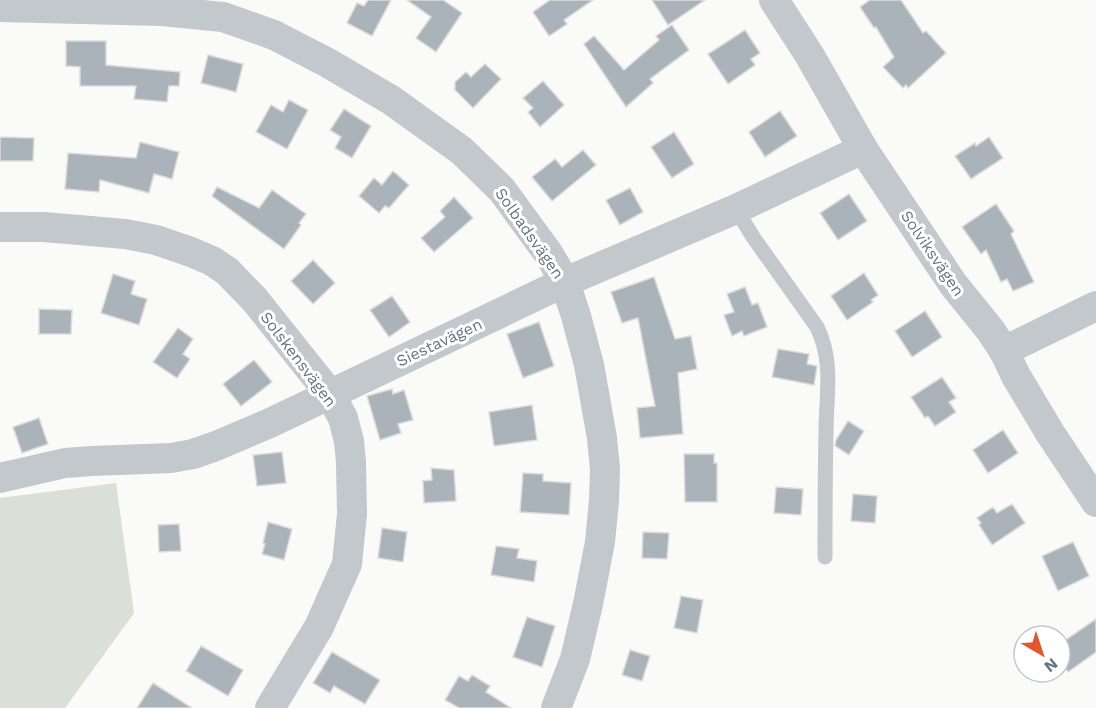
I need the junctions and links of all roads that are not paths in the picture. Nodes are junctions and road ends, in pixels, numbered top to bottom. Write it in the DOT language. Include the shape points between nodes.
graph roads {
  1 [pos="774,0"];
  2 [pos="0,7"];
  3 [pos="863,149"];
  4 [pos="736,209"];
  5 [pos="0,227"];
  6 [pos="566,282"];
  7 [pos="1096,306"];
  8 [pos="1004,351"];
  9 [pos="330,394"];
  10 [pos="0,478"];
  11 [pos="1096,502"];
  12 [pos="825,557"];
  13 [pos="270,708"];
  14 [pos="556,708"];
  1 -- 3 [label="street, Solviksvägen"];
  2 -- 6 [label="street, Solbadsvägen" via="162,11 223,17 274,35 391,100 462,151 502,190"];
  3 -- 4 [label="street, Siestavägen"];
  3 -- 8 [label="street, Solviksvägen" via="953,284"];
  4 -- 6 [label="street, Siestavägen"];
  4 -- 12 [label="lane" via="824,340 829,375"];
  5 -- 9 [label="street, Solskensvägen" via="125,234 156,240 212,261 255,300"];
  6 -- 9 [label="street, Siestavägen"];
  6 -- 14 [label="street, Solbadsvägen" via="589,365 605,469 600,542 588,604 575,659"];
  7 -- 8 [label="street"];
  8 -- 11 [label="street, Solviksvägen" via="1029,400"];
  9 -- 10 [label="street, Siestavägen" via="193,454 65,463"];
  9 -- 13 [label="street, Solskensvägen" via="343,418 349,441 352,514 347,564 319,627"];
}
